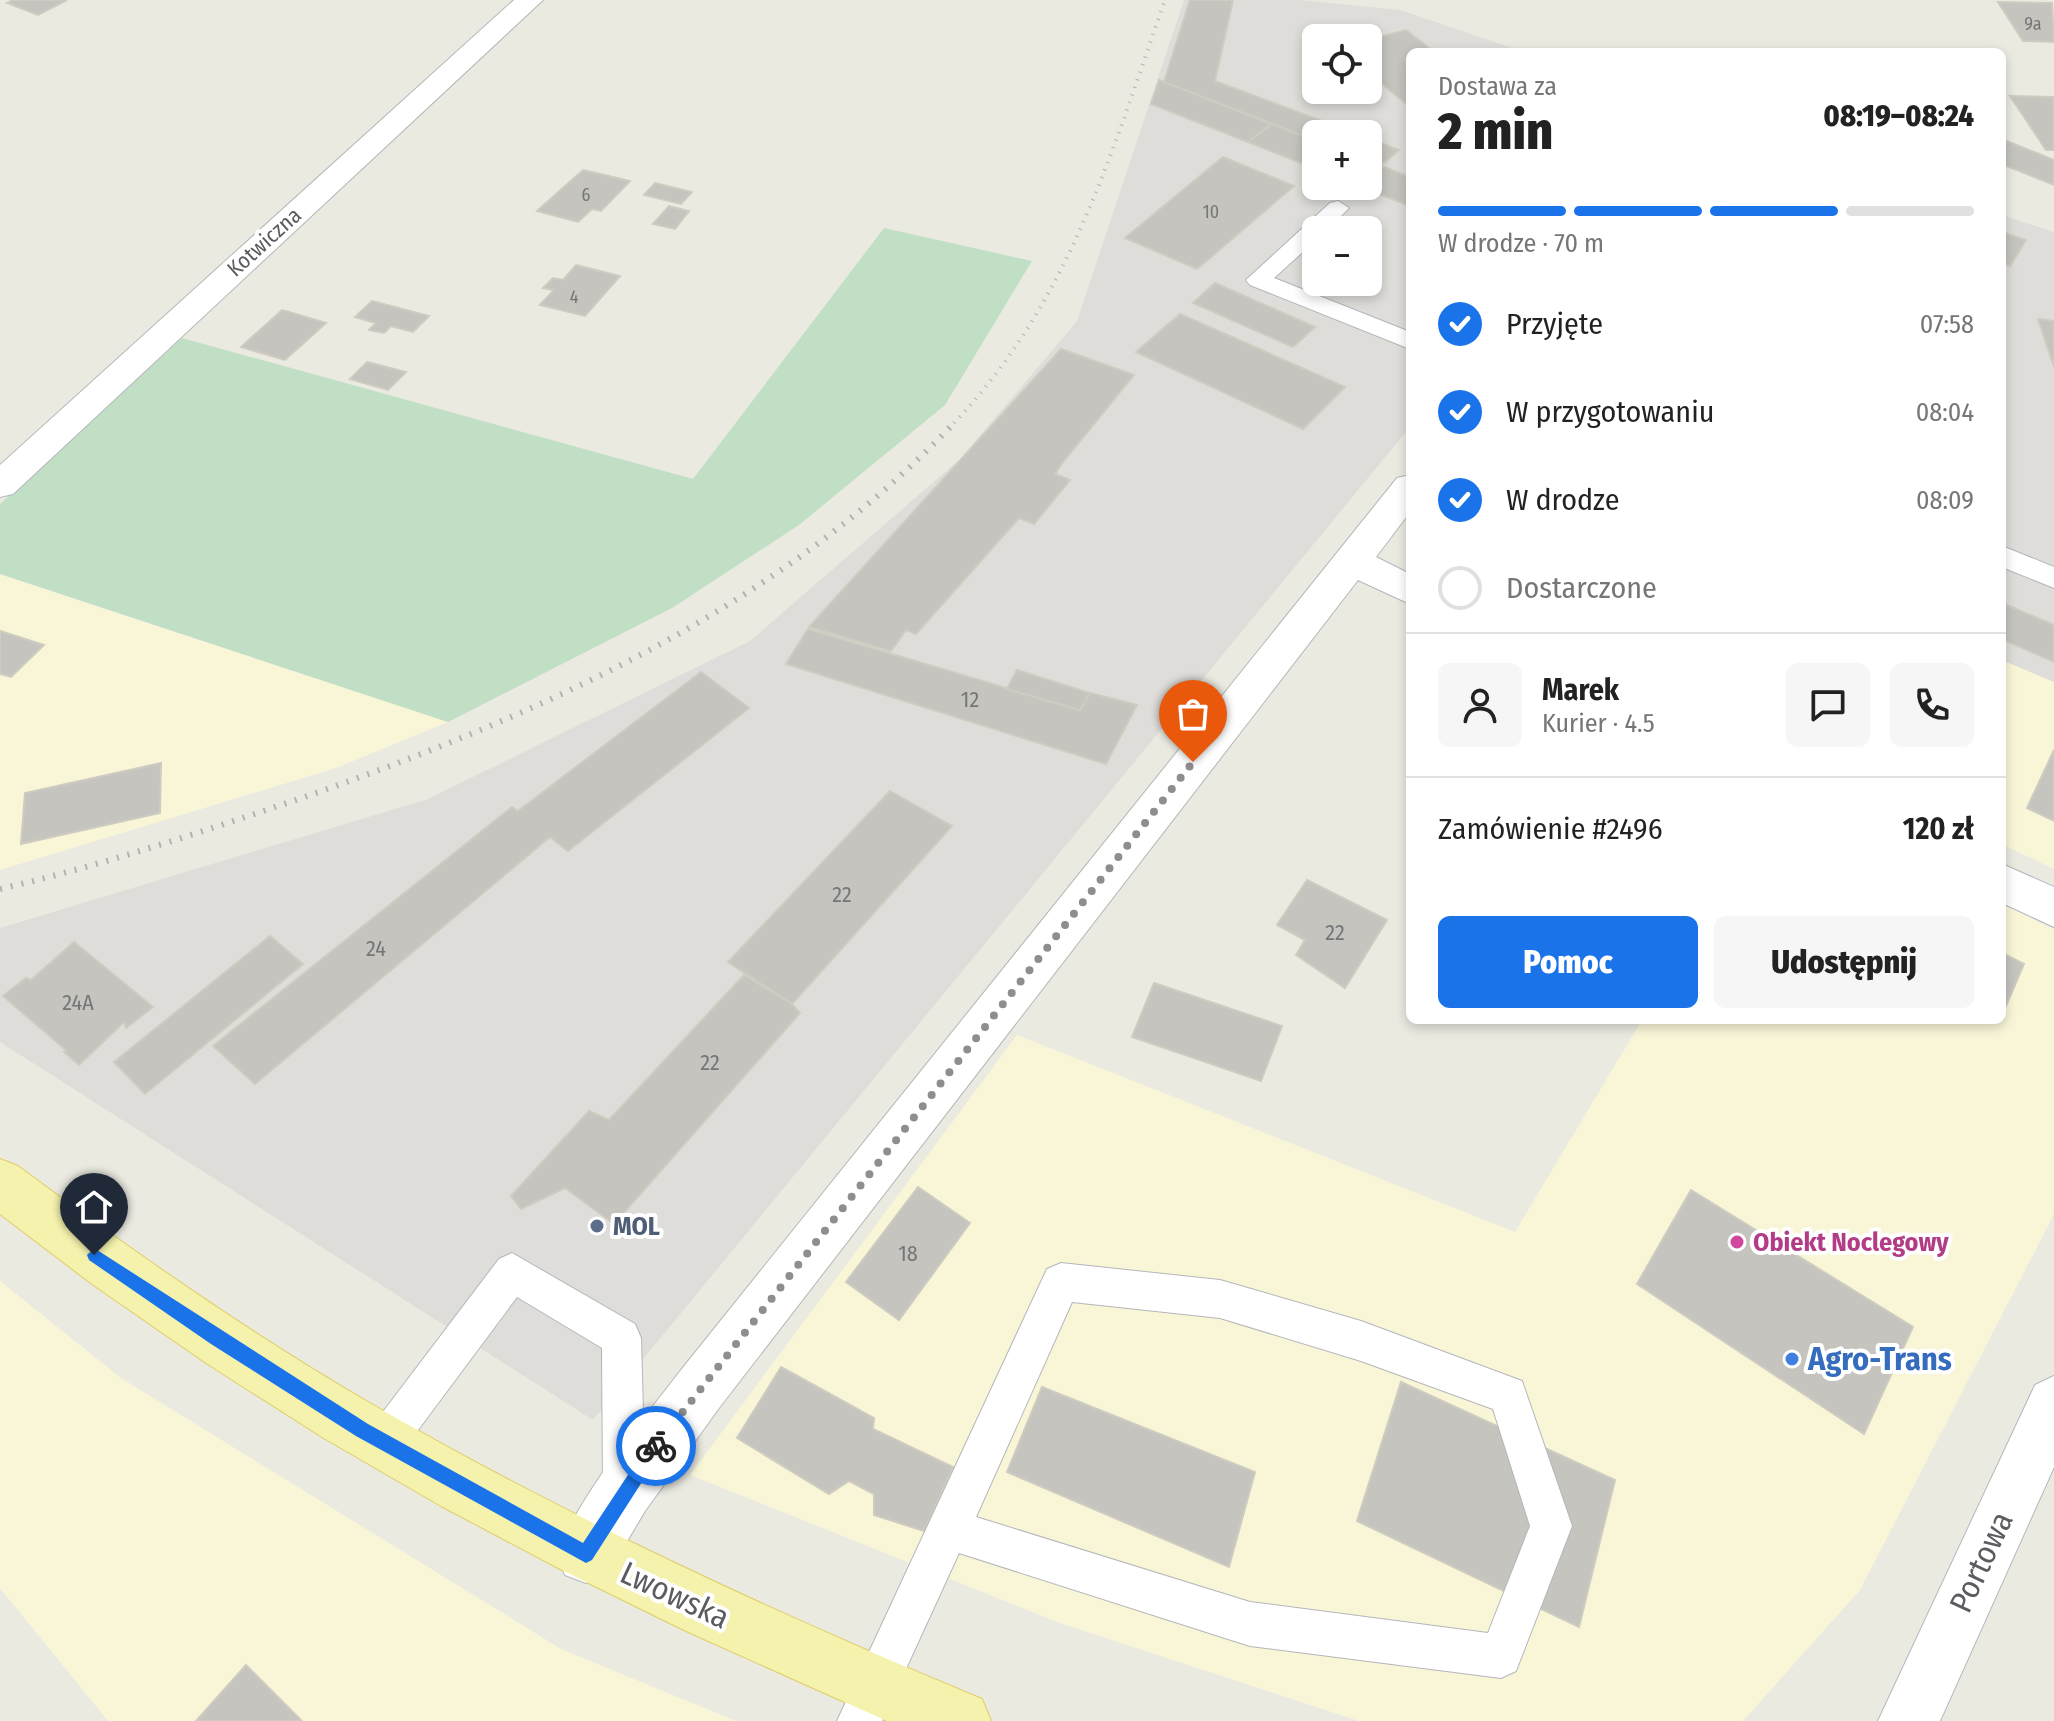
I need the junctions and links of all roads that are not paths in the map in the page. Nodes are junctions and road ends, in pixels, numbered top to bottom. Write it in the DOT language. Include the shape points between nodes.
graph roads {
  1 [pos="530,0"];
  2 [pos="1338,208"];
  3 [pos="1406,339"];
  4 [pos="0,485"];
  5 [pos="1406,492"];
  6 [pos="2006,558"];
  7 [pos="1351,561"];
  8 [pos="2054,578"];
  9 [pos="1406,588"];
  10 [pos="2006,884"];
  11 [pos="2054,908"];
  12 [pos="0,1183"];
  13 [pos="2054,1404"];
  14 [pos="384,1443"];
  15 [pos="625,1491"];
  16 [pos="949,1529"];
  17 [pos="586,1554"];
  18 [pos="867,1704"];
  19 [pos="960,1721"];
  20 [pos="1909,1721"];
  1 -- 4 [label="street, Kotwiczna"];
  2 -- 3 [label="lane" via="1258,280"];
  5 -- 7 [label="street"];
  6 -- 8 [label="lane"];
  7 -- 9 [label="street"];
  7 -- 15 [label="street" via="709,1376"];
  10 -- 11 [label="street"];
  12 -- 14 [label="main road, Lwowska" via="156,1297"];
  13 -- 20 [label="street, Portowa"];
  14 -- 15 [label="lane" via="512,1272 621,1338"];
  14 -- 17 [label="main road, Lwowska"];
  15 -- 17 [label="street"];
  16 -- 16 [label="lane" via="1250,1624 1501,1656 1551,1526 1508,1395 1361,1341 1220,1299 1061,1282"];
  16 -- 18 [label="lane"];
  17 -- 18 [label="main road, Lwowska"];
  18 -- 19 [label="main road, Lwowska"];
}
